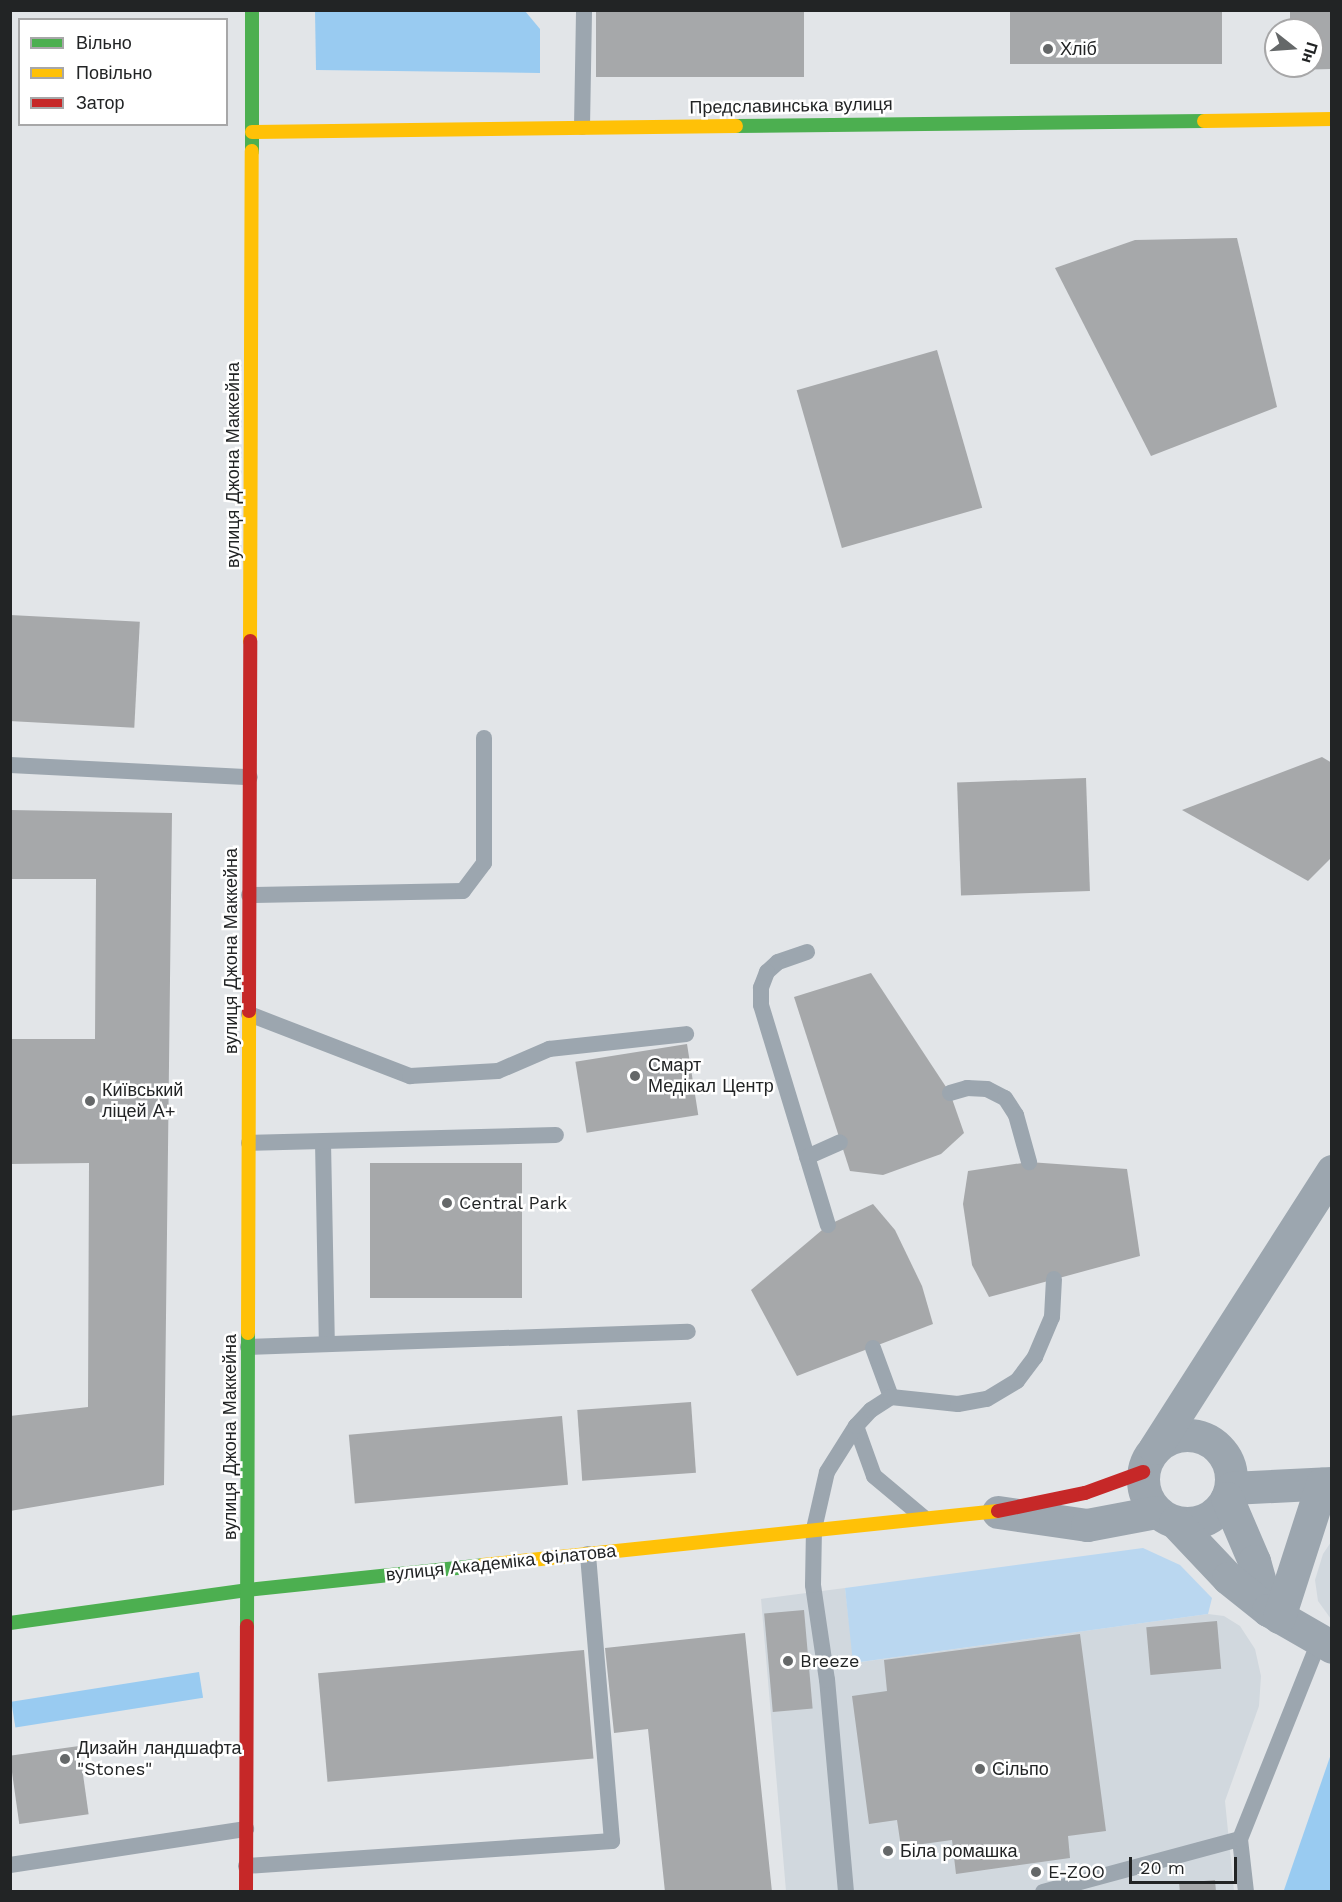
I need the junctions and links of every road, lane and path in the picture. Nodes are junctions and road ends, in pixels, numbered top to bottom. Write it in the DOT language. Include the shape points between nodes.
graph roads {
  1 [pos="252,10"];
  2 [pos="584,10"];
  3 [pos="1332,119"];
  4 [pos="582,127"];
  5 [pos="252,132"];
  6 [pos="484,738"];
  7 [pos="10,765"];
  8 [pos="250,777"];
  9 [pos="249,895"];
  10 [pos="807,952"];
  11 [pos="249,1014"];
  12 [pos="686,1034"];
  13 [pos="950,1093"];
  14 [pos="556,1136"];
  15 [pos="323,1142"];
  16 [pos="840,1142"];
  17 [pos="249,1143"];
  18 [pos="807,1157"];
  19 [pos="1029,1162"];
  20 [pos="1332,1171"];
  21 [pos="828,1225"];
  22 [pos="1054,1279"];
  23 [pos="688,1332"];
  24 [pos="327,1343"];
  25 [pos="248,1347"];
  26 [pos="873,1348"];
  27 [pos="1207,1372"];
  28 [pos="891,1397"];
  29 [pos="856,1426"];
  30 [pos="1209,1441"];
  31 [pos="1149,1460"];
  32 [pos="1327,1483"];
  33 [pos="1229,1493"];
  34 [pos="993,1512"];
  35 [pos="923,1517"];
  36 [pos="1166,1517"];
  37 [pos="814,1529"];
  38 [pos="588,1554"];
  39 [pos="247,1590"];
  40 [pos="1274,1614"];
  41 [pos="10,1623"];
  42 [pos="1326,1643"];
  43 [pos="246,1829"];
  44 [pos="1240,1839"];
  45 [pos="10,1865"];
  46 [pos="246,1866"];
  47 [pos="245,1891"];
  48 [pos="846,1892"];
  49 [pos="1042,1892"];
  50 [pos="1246,1892"];
  1 -- 5 [label="street, вулиця Джона Маккейна"];
  2 -- 4 [label="lane"];
  3 -- 4 [label="street, Предславинська вулиця"];
  4 -- 5 [label="street, Предславинська вулиця"];
  5 -- 8 [label="street, вулиця Джона Маккейна"];
  6 -- 9 [label="lane" via="484,863 463,891"];
  7 -- 8 [label="lane"];
  8 -- 9 [label="street, вулиця Джона Маккейна"];
  9 -- 11 [label="street, вулиця Джона Маккейна"];
  10 -- 18 [label="lane" via="778,962 767,972 761,988 761,1005"];
  11 -- 12 [label="lane" via="410,1076 498,1071 549,1049"];
  11 -- 17 [label="street, вулиця Джона Маккейна"];
  13 -- 19 [label="lane" via="967,1088 987,1089 1005,1098 1016,1115"];
  14 -- 15 [label="lane"];
  15 -- 17 [label="lane"];
  15 -- 24 [label="lane"];
  16 -- 18 [label="lane"];
  17 -- 25 [label="street, вулиця Джона Маккейна"];
  18 -- 21 [label="lane"];
  20 -- 27 [label="street"];
  22 -- 28 [label="lane" via="1052,1317 1035,1357 1017,1381 987,1399 958,1404"];
  23 -- 24 [label="lane"];
  24 -- 25 [label="lane"];
  25 -- 39 [label="street, вулиця Джона Маккейна"];
  26 -- 28 [label="lane"];
  27 -- 30 [label="street"];
  27 -- 31 [label="street"];
  28 -- 29 [label="lane"];
  29 -- 35 [label="lane" via="874,1476"];
  29 -- 37 [label="lane" via="827,1472"];
  30 -- 31 [label="street" via="1180,1435"];
  30 -- 33 [label="street" via="1227,1461"];
  31 -- 34 [label="street, вулиця Академіка Філатова" via="1085,1493"];
  31 -- 36 [label="street" via="1147,1500"];
  32 -- 33 [label="street"];
  32 -- 40 [label="street"];
  33 -- 36 [label="street" via="1205,1520"];
  33 -- 40 [label="street"];
  34 -- 35 [label="street, вулиця Академіка Філатова"];
  34 -- 36 [label="street, вулиця Академіка Філатова" via="1087,1525"];
  35 -- 37 [label="street, вулиця Академіка Філатова"];
  36 -- 40 [label="street" via="1228,1578"];
  37 -- 38 [label="street, вулиця Академіка Філатова"];
  37 -- 48 [label="lane" via="813,1585"];
  38 -- 39 [label="street, вулиця Академіка Філатова"];
  38 -- 46 [label="lane" via="612,1841"];
  39 -- 41 [label="street, вулиця Академіка Філатова"];
  39 -- 43 [label="street, вулиця Джона Маккейна"];
  40 -- 42 [label="street"];
  42 -- 44 [label="lane"];
  43 -- 45 [label="lane"];
  43 -- 46 [label="street, вулиця Джона Маккейна"];
  44 -- 49 [label="lane"];
  44 -- 50 [label="lane"];
  46 -- 47 [label="street, вулиця Джона Маккейна"];
}
